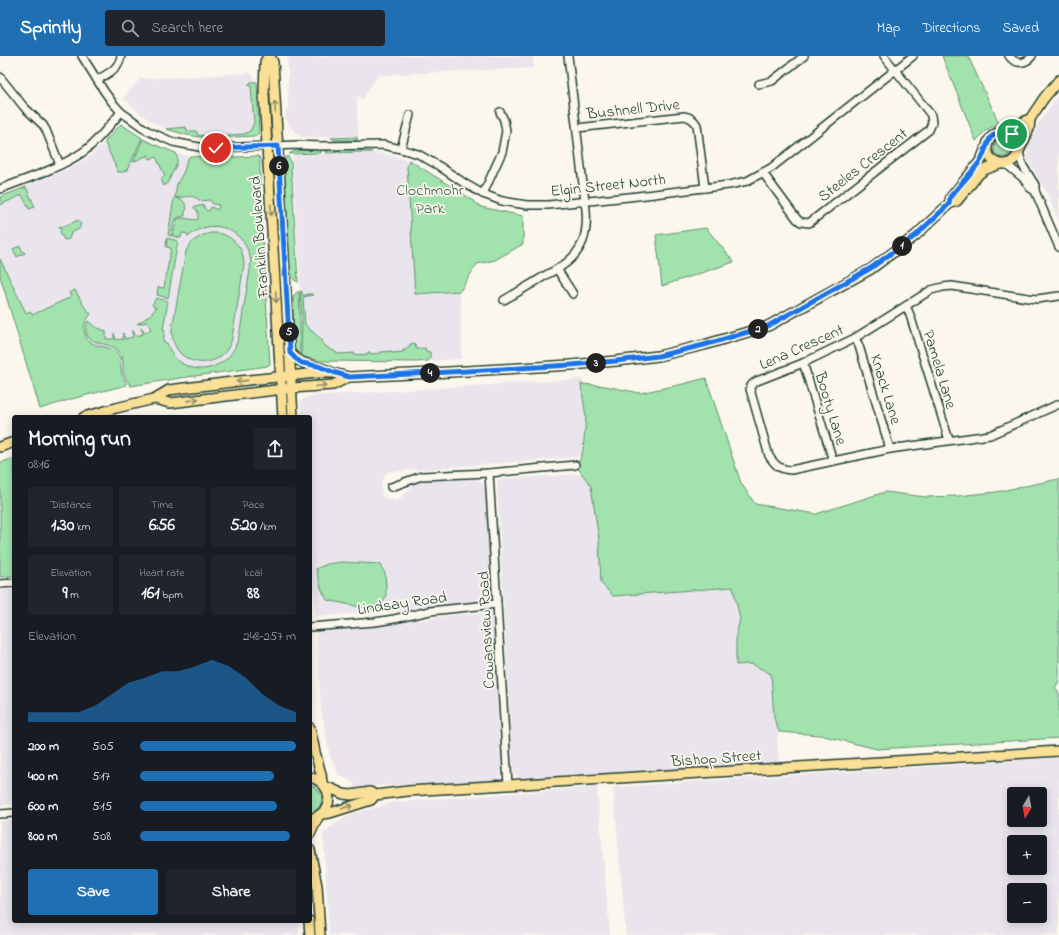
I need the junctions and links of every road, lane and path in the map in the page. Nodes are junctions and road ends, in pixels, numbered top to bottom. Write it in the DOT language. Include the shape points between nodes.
graph roads {
  1 [pos="82,56"];
  2 [pos="121,56"];
  3 [pos="269,56"];
  4 [pos="568,56"];
  5 [pos="884,56"];
  6 [pos="913,56"];
  7 [pos="1009,56"];
  8 [pos="1032,56"];
  9 [pos="800,57"];
  10 [pos="895,70"];
  11 [pos="0,77"];
  12 [pos="97,80"];
  13 [pos="1059,80"];
  14 [pos="759,84"];
  15 [pos="121,112"];
  16 [pos="500,112"];
  17 [pos="410,115"];
  18 [pos="1030,119"];
  19 [pos="577,128"];
  20 [pos="1008,132"];
  21 [pos="267,146"];
  22 [pos="278,146"];
  23 [pos="986,148"];
  24 [pos="401,149"];
  25 [pos="1019,151"];
  26 [pos="1003,164"];
  27 [pos="60,165"];
  28 [pos="763,173"];
  29 [pos="705,188"];
  30 [pos="0,189"];
  31 [pos="1035,191"];
  32 [pos="483,194"];
  33 [pos="585,201"];
  34 [pos="949,204"];
  35 [pos="1059,247"];
  36 [pos="557,269"];
  37 [pos="573,294"];
  38 [pos="1059,296"];
  39 [pos="504,300"];
  40 [pos="906,306"];
  41 [pos="855,338"];
  42 [pos="290,353"];
  43 [pos="803,363"];
  44 [pos="333,372"];
  45 [pos="291,376"];
  46 [pos="281,377"];
  47 [pos="349,377"];
  48 [pos="292,388"];
  49 [pos="282,390"];
  50 [pos="154,399"];
  51 [pos="1059,404"];
  52 [pos="91,415"];
  53 [pos="283,415"];
  54 [pos="293,415"];
  55 [pos="949,440"];
  56 [pos="12,443"];
  57 [pos="0,447"];
  58 [pos="890,449"];
  59 [pos="833,461"];
  60 [pos="575,465"];
  61 [pos="489,473"];
  62 [pos="391,487"];
  63 [pos="12,583"];
  64 [pos="0,584"];
  65 [pos="497,604"];
  66 [pos="312,626"];
  67 [pos="312,738"];
  68 [pos="1059,751"];
  69 [pos="312,778"];
  70 [pos="324,785"];
  71 [pos="508,785"];
  72 [pos="375,795"];
  73 [pos="12,813"];
  74 [pos="0,814"];
  75 [pos="316,817"];
  76 [pos="312,828"];
  77 [pos="312,860"];
  78 [pos="309,923"];
  79 [pos="310,935"];
  80 [pos="320,935"];
  1 -- 12 [label="street, Elgin Street North"];
  2 -- 12 [label="street" via="116,68"];
  3 -- 21 [label="main road, Franklin Boulevard" via="265,62 264,79"];
  22 -- 3 [label="main road, Franklin Boulevard, one-way" via="273,62"];
  4 -- 19 [label="street"];
  5 -- 10 [label="street"];
  6 -- 10 [label="street, Elgin Street North"];
  7 -- 8 [label="street" via="1021,63"];
  9 -- 14 [label="street" via="772,81"];
  10 -- 28 [label="street, Elgin Street North"];
  10 -- 28 [label="street, Steeles Crescent" via="931,115 929,130 809,223 797,219"];
  11 -- 27 [label="street" via="24,107 43,125"];
  12 -- 15 [label="street, Elgin Street North"];
  13 -- 18 [label="main road"];
  15 -- 21 [label="street, Elgin Street North" via="148,131 173,142 208,148"];
  15 -- 27 [label="street" via="87,149"];
  16 -- 32 [label="street" via="506,131 502,152"];
  17 -- 24 [label="street"];
  18 -- 20 [label="main road"];
  18 -- 25 [label="main road" via="1029,129"];
  19 -- 29 [label="street, Bushnell Drive" via="688,116 697,125"];
  19 -- 33 [label="street"];
  20 -- 23 [label="main road" via="992,136"];
  20 -- 25 [label="main road" via="1015,137"];
  21 -- 22 [label="street, Elgin Street North"];
  21 -- 46 [label="main road, Franklin Boulevard, one-way"];
  22 -- 24 [label="street, Elgin Street North" via="383,146"];
  22 -- 42 [label="main road, Franklin Boulevard"];
  23 -- 26 [label="main road" via="990,158 996,163"];
  23 -- 34 [label="main road" via="981,160 950,197"];
  24 -- 32 [label="street, Elgin Street North" via="426,158"];
  25 -- 26 [label="main road" via="1012,162"];
  25 -- 31 [label="street" via="1023,166 1035,185"];
  26 -- 31 [label="street" via="1023,178"];
  26 -- 34 [label="main road" via="987,168 957,201"];
  27 -- 30 [label="street"];
  28 -- 29 [label="street, Elgin Street North" via="738,184"];
  29 -- 33 [label="street, Elgin Street North"];
  31 -- 35 [label="street"];
  32 -- 33 [label="street, Elgin Street North" via="502,201 527,205"];
  33 -- 36 [label="street" via="587,226 584,240 578,252"];
  34 -- 47 [label="main road" via="915,236 871,268 768,326 704,345 658,356 616,361"];
  36 -- 37 [label="street"];
  36 -- 39 [label="street"];
  38 -- 40 [label="street, Lena Crescent" via="1037,299 952,286 931,290"];
  40 -- 41 [label="street, Lena Crescent"];
  40 -- 55 [label="street, Pamela Lane"];
  41 -- 43 [label="street, Lena Crescent"];
  41 -- 58 [label="street, Knack Lane"];
  42 -- 44 [label="main road" via="302,363"];
  42 -- 45 [label="main road, Franklin Boulevard"];
  43 -- 59 [label="street, Booty Lane"];
  43 -- 59 [label="street, Lena Crescent" via="750,386 769,456 775,465 791,470"];
  44 -- 45 [label="main road"];
  44 -- 47 [label="main road"];
  45 -- 46 [label="main road"];
  45 -- 48 [label="main road, Franklin Boulevard"];
  46 -- 49 [label="main road, Franklin Boulevard"];
  46 -- 50 [label="main road, one-way" via="169,390"];
  48 -- 47 [label="main road, one-way" via="333,385"];
  48 -- 49 [label="main road"];
  48 -- 54 [label="main road, Franklin Boulevard"];
  50 -- 49 [label="main road, one-way" via="170,403"];
  49 -- 53 [label="main road, Franklin Boulevard"];
  50 -- 52 [label="main road"];
  51 -- 55 [label="street, Lena Crescent" via="990,435"];
  55 -- 58 [label="street, Lena Crescent"];
  56 -- 57 [label="main road"];
  58 -- 59 [label="street, Lena Crescent"];
  60 -- 61 [label="street"];
  61 -- 62 [label="street" via="422,476"];
  61 -- 65 [label="street, Cowansview Road"];
  63 -- 64 [label="street"];
  65 -- 66 [label="street, Lindsay Road" via="430,611 375,622"];
  65 -- 71 [label="street, Cowansview Road"];
  67 -- 70 [label="main road"];
  68 -- 71 [label="main road, Bishop Street"];
  69 -- 70 [label="main road, Bishop Street"];
  70 -- 72 [label="main road, Bishop Street" via="351,795 370,792"];
  70 -- 75 [label="main road" via="329,801 326,808"];
  71 -- 72 [label="main road, Bishop Street"];
  75 -- 72 [label="main road, Bishop Street, one-way" via="372,800"];
  73 -- 74 [label="street"];
  75 -- 76 [label="main road"];
  77 -- 80 [label="main road" via="317,886"];
  78 -- 79 [label="main road"];
}
